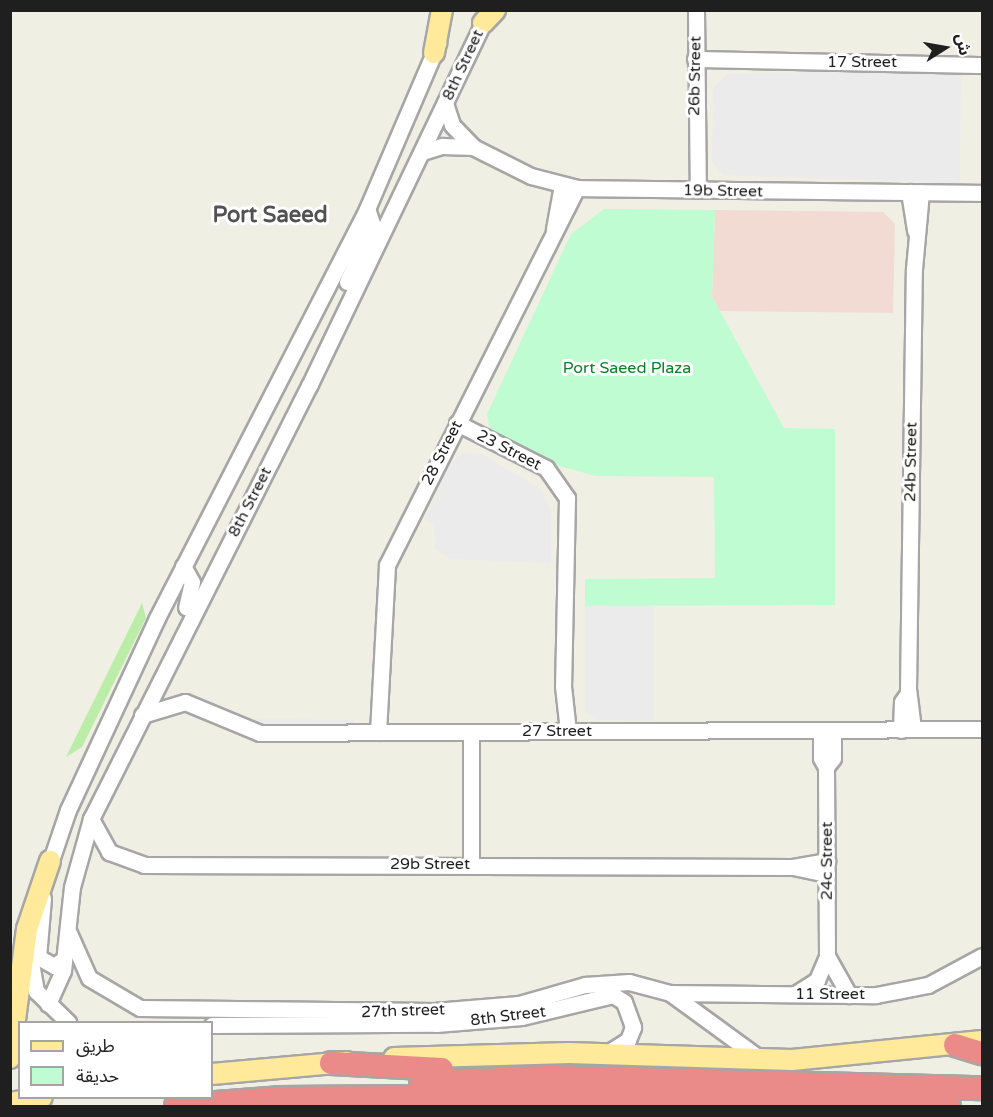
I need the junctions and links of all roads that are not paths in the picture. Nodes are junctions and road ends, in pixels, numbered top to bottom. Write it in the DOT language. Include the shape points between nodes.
graph roads {
  1 [pos="442,10"];
  2 [pos="451,10"];
  3 [pos="696,10"];
  4 [pos="488,14"];
  5 [pos="434,53"];
  6 [pos="695,64"];
  7 [pos="982,65"];
  8 [pos="445,103"];
  9 [pos="473,147"];
  10 [pos="422,153"];
  11 [pos="562,185"];
  12 [pos="578,188"];
  13 [pos="693,190"];
  14 [pos="915,192"];
  15 [pos="982,193"];
  16 [pos="367,209"];
  17 [pos="554,232"];
  18 [pos="332,336"];
  19 [pos="455,427"];
  20 [pos="183,566"];
  21 [pos="142,716"];
  22 [pos="982,729"];
  23 [pos="827,730"];
  24 [pos="907,730"];
  25 [pos="563,731"];
  26 [pos="383,732"];
  27 [pos="471,732"];
  28 [pos="132,733"];
  29 [pos="91,819"];
  30 [pos="471,864"];
  31 [pos="827,868"];
  32 [pos="48,869"];
  33 [pos="66,921"];
  34 [pos="827,956"];
  35 [pos="982,956"];
  36 [pos="64,959"];
  37 [pos="670,993"];
  38 [pos="795,994"];
  39 [pos="849,995"];
  40 [pos="48,1004"];
  41 [pos="66,1021"];
  42 [pos="213,1025"];
  43 [pos="982,1026"];
  44 [pos="982,1041"];
  45 [pos="955,1045"];
  46 [pos="982,1053"];
  47 [pos="606,1054"];
  48 [pos="885,1054"];
  49 [pos="10,1058"];
  50 [pos="762,1060"];
  51 [pos="331,1063"];
  52 [pos="213,1074"];
  53 [pos="550,1077"];
  54 [pos="982,1088"];
  55 [pos="279,1098"];
  56 [pos="36,1099"];
  57 [pos="10,1103"];
  58 [pos="176,1107"];
  59 [pos="949,1107"];
  1 -- 5 [label="main road"];
  2 -- 5 [label="street, 8th Street"];
  3 -- 6 [label="street, 26b Street"];
  4 -- 8 [label="street, 8th Street"];
  5 -- 16 [label="street, 8th Street"];
  6 -- 7 [label="street, 17 Street"];
  6 -- 13 [label="street, 26b Street"];
  8 -- 9 [label="street, 19b Street" via="452,124"];
  8 -- 10 [label="street, 8th Street"];
  9 -- 10 [label="street, 19b Street" via="442,146"];
  9 -- 11 [label="street, 19b Street"];
  10 -- 18 [label="street, 8th Street"];
  11 -- 12 [label="street, 19b Street"];
  11 -- 17 [label="street, 28 Street"];
  12 -- 13 [label="street, 19b Street"];
  12 -- 17 [label="street, 28 Street"];
  13 -- 14 [label="street, 19b Street"];
  14 -- 15 [label="street, 19b Street"];
  14 -- 24 [label="street, 24b Street"];
  16 -- 18 [label="street" via="373,226 344,291"];
  16 -- 20 [label="street, 8th Street"];
  17 -- 19 [label="street, 28 Street"];
  18 -- 21 [label="street, 8th Street"];
  19 -- 25 [label="street, 23 Street" via="548,480 560,501 564,549"];
  19 -- 26 [label="street, 28 Street" via="387,565 381,688"];
  20 -- 28 [label="street" via="192,592 138,701"];
  20 -- 32 [label="street, 8th Street" via="79,786"];
  21 -- 26 [label="street, 27 Street" via="185,702 248,732"];
  21 -- 28 [label="street, 8th Street"];
  22 -- 24 [label="street, 27 Street"];
  23 -- 24 [label="street, 27 Street"];
  23 -- 25 [label="street, 27 Street"];
  23 -- 31 [label="street, 24c Street" via="832,758 826,767"];
  25 -- 27 [label="street, 27 Street"];
  26 -- 27 [label="street, 27 Street"];
  27 -- 30 [label="street"];
  28 -- 29 [label="street, 8th Street"];
  29 -- 30 [label="street, 29b Street" via="109,852 144,865"];
  29 -- 33 [label="street, 8th Street"];
  30 -- 31 [label="street, 29b Street"];
  31 -- 34 [label="street, 24c Street"];
  32 -- 36 [label="street" via="39,957 54,966"];
  32 -- 40 [label="street, 8th Street" via="29,968 36,991"];
  32 -- 49 [label="main road" via="27,929"];
  33 -- 36 [label="street, 8th Street"];
  33 -- 37 [label="street, 27th street" via="78,960 103,991 130,1005 165,1012 499,1006 608,981"];
  34 -- 38 [label="street, 24c Street" via="817,980"];
  34 -- 39 [label="street, 24c Street"];
  35 -- 39 [label="street, 11 Street" via="928,985"];
  36 -- 40 [label="street, 8th Street" via="60,982"];
  37 -- 38 [label="street, 11 Street"];
  37 -- 50 [label="street, 27th street"];
  38 -- 39 [label="street, 11 Street"];
  40 -- 41 [label="street, 8th Street"];
  42 -- 47 [label="street, 8th Street" via="436,1024 522,1017 613,995 624,1002 633,1027 628,1040"];
  43 -- 48 [label="main road"];
  44 -- 45 [label="main road"];
  45 -- 46 [label="highway"];
  45 -- 48 [label="main road"];
  47 -- 50 [label="main road"];
  47 -- 51 [label="main road" via="444,1055"];
  48 -- 50 [label="main road"];
  51 -- 52 [label="main road"];
  51 -- 53 [label="highway" via="503,1069"];
  53 -- 54 [label="highway"];
  53 -- 55 [label="highway" via="382,1085"];
  55 -- 58 [label="highway"];
  55 -- 59 [label="highway" via="546,1096"];
  56 -- 57 [label="main road"];
}
